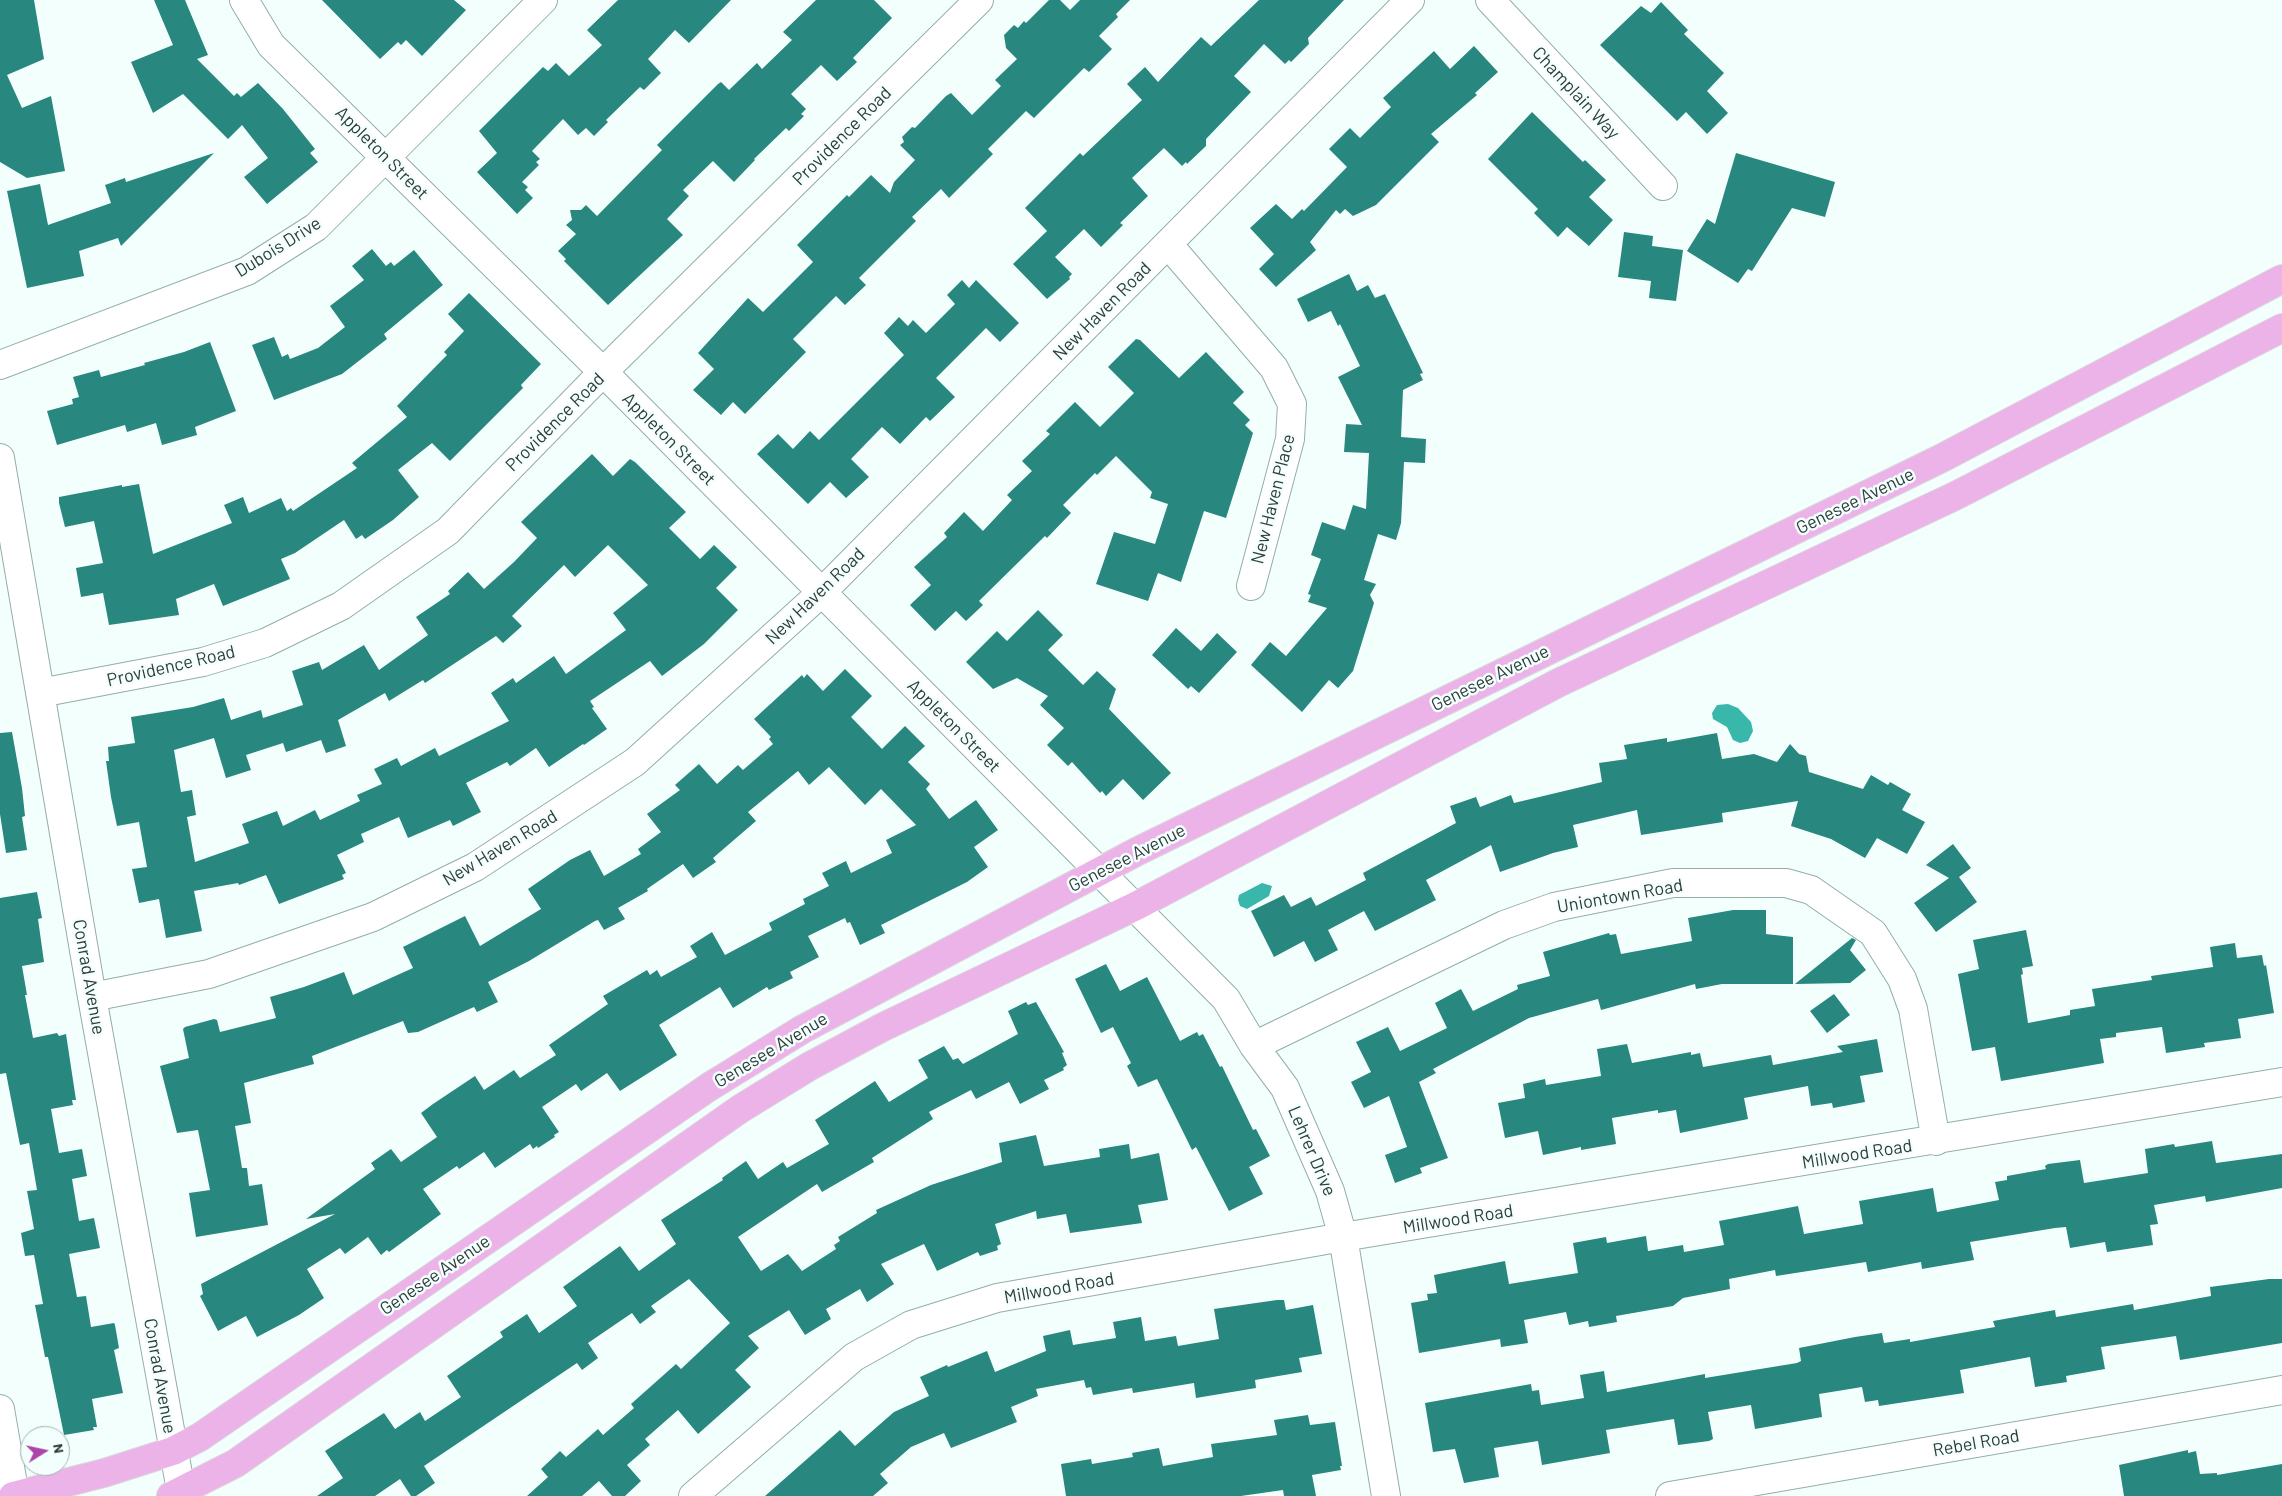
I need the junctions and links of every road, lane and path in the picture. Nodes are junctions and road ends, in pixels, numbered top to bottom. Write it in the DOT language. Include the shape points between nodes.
graph roads {
  1 [pos="244,0"];
  2 [pos="543,0"];
  3 [pos="979,0"];
  4 [pos="1410,0"];
  5 [pos="1490,0"];
  6 [pos="387,158"];
  7 [pos="1663,186"];
  8 [pos="1168,244"];
  9 [pos="2282,279"];
  10 [pos="2282,328"];
  11 [pos="0,365"];
  12 [pos="603,372"];
  13 [pos="0,458"];
  14 [pos="1251,586"];
  15 [pos="821,593"];
  16 [pos="40,693"];
  17 [pos="1102,872"];
  18 [pos="1136,906"];
  19 [pos="92,997"];
  20 [pos="1254,1046"];
  21 [pos="2282,1082"];
  22 [pos="1936,1141"];
  23 [pos="1343,1237"];
  24 [pos="2282,1390"];
  25 [pos="0,1409"];
  26 [pos="173,1451"];
  27 [pos="178,1495"];
  28 [pos="14,1496"];
  29 [pos="693,1496"];
  30 [pos="1386,1496"];
  31 [pos="1670,1496"];
  1 -- 6 [label="street, Appleton Street" via="271,44"];
  2 -- 6 [label="street, Dubois Drive"];
  3 -- 12 [label="street, Providence Road"];
  4 -- 8 [label="street, New Haven Road"];
  5 -- 7 [label="street, Champlain Way"];
  6 -- 11 [label="street, Dubois Drive" via="316,227 247,270"];
  6 -- 12 [label="street, Appleton Street"];
  8 -- 14 [label="street, New Haven Place" via="1274,368 1292,404 1290,439"];
  8 -- 15 [label="street, New Haven Road"];
  9 -- 17 [label="main road, Genesee Avenue" via="1942,458 1345,748"];
  10 -- 18 [label="main road, Genesee Avenue" via="1955,496 1558,683"];
  12 -- 15 [label="street, Appleton Street"];
  12 -- 16 [label="street, Providence Road" via="448,531 341,606 265,642 203,662"];
  13 -- 16 [label="street, Conrad Avenue"];
  15 -- 17 [label="street, Appleton Street"];
  15 -- 19 [label="street, New Haven Road" via="635,762 475,867 373,916 209,974"];
  16 -- 19 [label="street, Conrad Avenue"];
  17 -- 18 [label="street, Lehrer Drive"];
  17 -- 26 [label="main road, Genesee Avenue" via="803,1029 709,1087 200,1437"];
  18 -- 20 [label="street, Lehrer Drive" via="1226,999"];
  18 -- 27 [label="main road, Genesee Avenue" via="882,1027 740,1109 236,1464"];
  19 -- 26 [label="street, Conrad Avenue"];
  20 -- 22 [label="street, Uniontown Road" via="1504,925 1554,907 1673,883 1786,883 1811,890 1872,933 1902,979 1913,1009"];
  20 -- 23 [label="street, Lehrer Drive" via="1285,1088 1330,1191"];
  21 -- 22 [label="street, Millwood Road"];
  22 -- 23 [label="street, Millwood Road"];
  23 -- 29 [label="street, Millwood Road" via="997,1298 911,1325 854,1357"];
  23 -- 30 [label="street, Lehrer Drive"];
  24 -- 31 [label="street, Rebel Road"];
  25 -- 28 [label="street"];
  26 -- 27 [label="street, Conrad Avenue"];
  26 -- 28 [label="main road, Genesee Avenue"];
}
